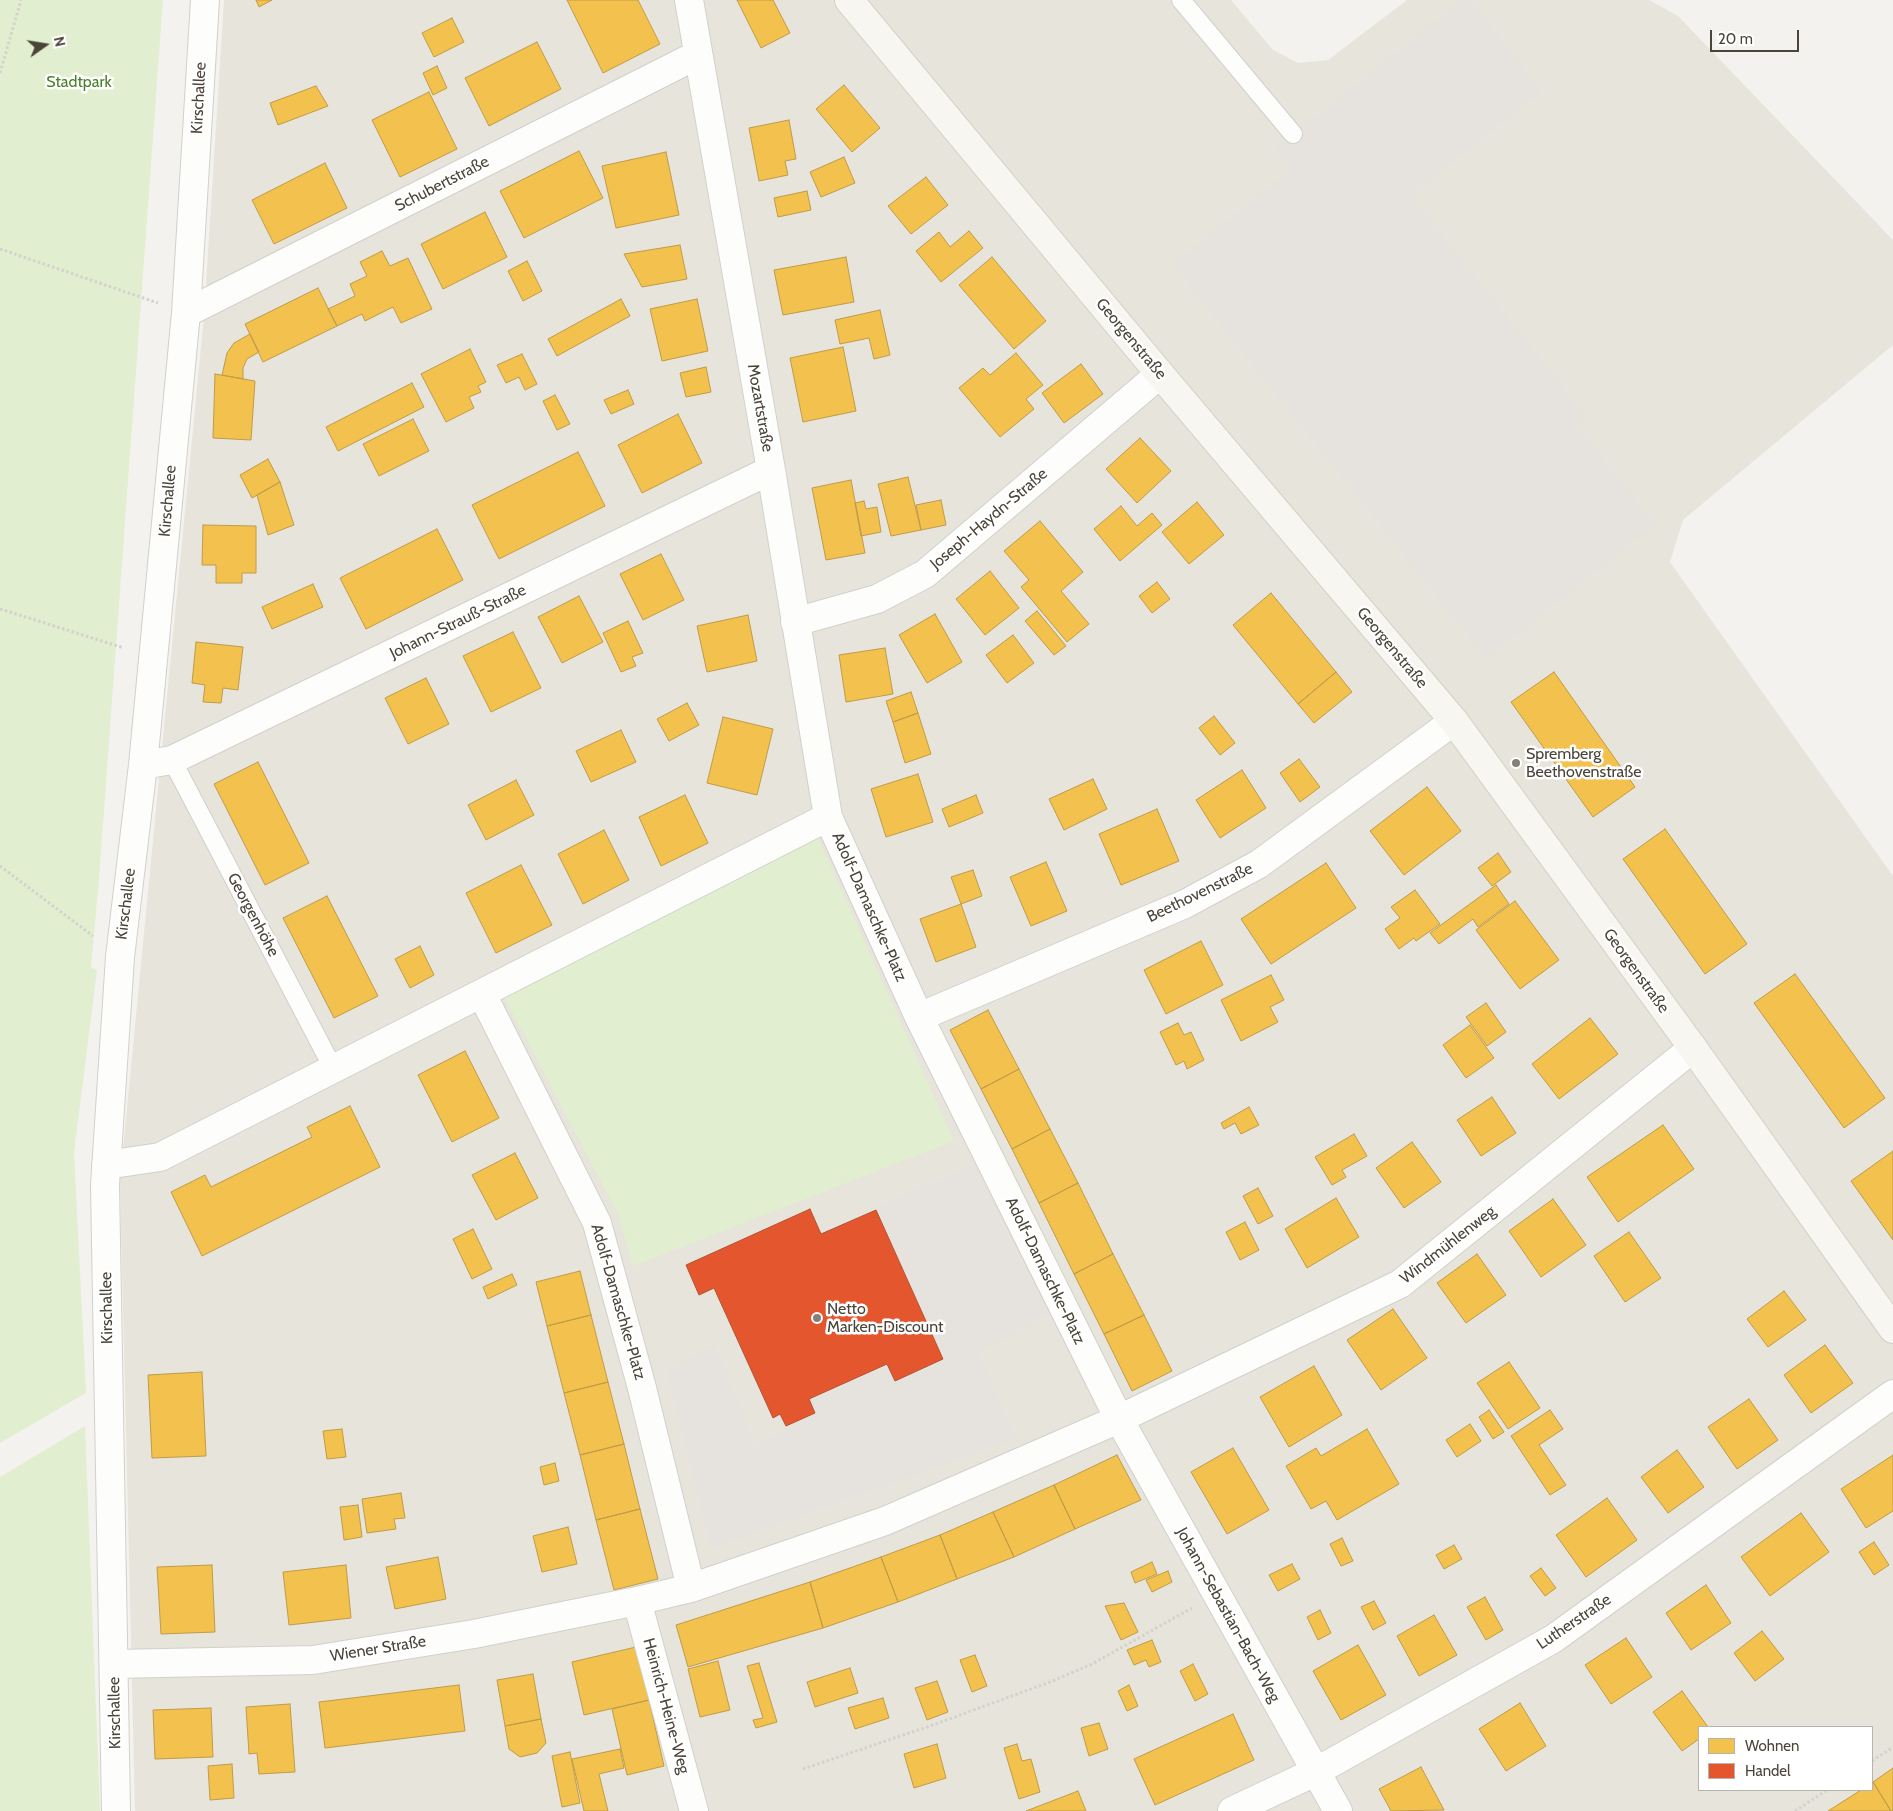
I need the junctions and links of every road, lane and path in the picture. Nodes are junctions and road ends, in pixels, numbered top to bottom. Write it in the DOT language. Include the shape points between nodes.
graph roads {
  1 [pos="20,0"];
  2 [pos="205,0"];
  3 [pos="688,0"];
  4 [pos="848,0"];
  5 [pos="1181,0"];
  6 [pos="697,55"];
  7 [pos="0,73"];
  8 [pos="1293,134"];
  9 [pos="0,249"];
  10 [pos="186,313"];
  11 [pos="1160,374"];
  12 [pos="771,470"];
  13 [pos="0,609"];
  14 [pos="795,622"];
  15 [pos="154,657"];
  16 [pos="1454,721"];
  17 [pos="172,760"];
  18 [pos="143,765"];
  19 [pos="828,817"];
  20 [pos="0,866"];
  21 [pos="120,956"];
  22 [pos="482,994"];
  23 [pos="919,1017"];
  24 [pos="1693,1048"];
  25 [pos="334,1070"];
  26 [pos="106,1165"];
  27 [pos="1893,1329"];
  28 [pos="1893,1394"];
  29 [pos="1119,1419"];
  30 [pos="691,1588"];
  31 [pos="1216,1594"];
  32 [pos="638,1601"];
  33 [pos="114,1664"];
  34 [pos="1893,1747"];
  35 [pos="1873,1760"];
  36 [pos="803,1768"];
  37 [pos="1315,1772"];
  38 [pos="1825,1791"];
  39 [pos="116,1811"];
  40 [pos="694,1811"];
  41 [pos="1232,1811"];
  42 [pos="1338,1811"];
  43 [pos="1794,1811"];
  1 -- 7 [label="path"];
  2 -- 10 [label="street, Kirschallee"];
  3 -- 6 [label="street, Mozartstraße"];
  4 -- 11 [label="main road, Georgenstraße"];
  5 -- 8 [label="lane"];
  6 -- 10 [label="street, Schubertstraße"];
  6 -- 12 [label="street, Mozartstraße"];
  9 -- 10 [label="path"];
  10 -- 15 [label="street, Kirschallee"];
  11 -- 14 [label="street, Joseph-Haydn-Straße" via="925,574 877,599"];
  11 -- 16 [label="main road, Georgenstraße"];
  12 -- 14 [label="street, Mozartstraße"];
  12 -- 17 [label="street, Johann-Strauß-Straße"];
  13 -- 15 [label="path"];
  14 -- 19 [label="street, Mozartstraße"];
  15 -- 18 [label="street, Kirschallee"];
  16 -- 23 [label="street, Beethovenstraße" via="1259,864 1185,904"];
  16 -- 24 [label="main road, Georgenstraße"];
  17 -- 18 [label="street, Johann-Strauß-Straße"];
  17 -- 25 [label="lane, Georgenhöhe"];
  18 -- 21 [label="street, Kirschallee"];
  19 -- 22 [label="street, Adolf-Damaschke-Platz"];
  19 -- 23 [label="street, Adolf-Damaschke-Platz"];
  20 -- 21 [label="path"];
  21 -- 26 [label="street, Kirschallee"];
  22 -- 25 [label="street"];
  22 -- 30 [label="street, Adolf-Damaschke-Platz" via="597,1223"];
  23 -- 29 [label="street, Adolf-Damaschke-Platz"];
  24 -- 27 [label="main road, Georgenstraße"];
  24 -- 29 [label="street, Windmühlenweg" via="1400,1284"];
  25 -- 26 [label="street" via="160,1157"];
  26 -- 33 [label="street, Kirschallee"];
  28 -- 37 [label="street, Lutherstraße" via="1553,1638"];
  29 -- 30 [label="street" via="885,1521"];
  29 -- 31 [label="street, Johann-Sebastian-Bach-Weg"];
  30 -- 32 [label="street"];
  31 -- 36 [label="path" via="1092,1664 1050,1682"];
  31 -- 37 [label="street, Johann-Sebastian-Bach-Weg"];
  32 -- 33 [label="street, Wiener Straße" via="474,1634 313,1660"];
  32 -- 40 [label="street, Heinrich-Heine-Weg"];
  33 -- 39 [label="street, Kirschallee"];
  34 -- 35 [label="path"];
  37 -- 41 [label="street, Lutherstraße"];
  37 -- 42 [label="street, Johann-Sebastian-Bach-Weg"];
  38 -- 43 [label="path"];
}
